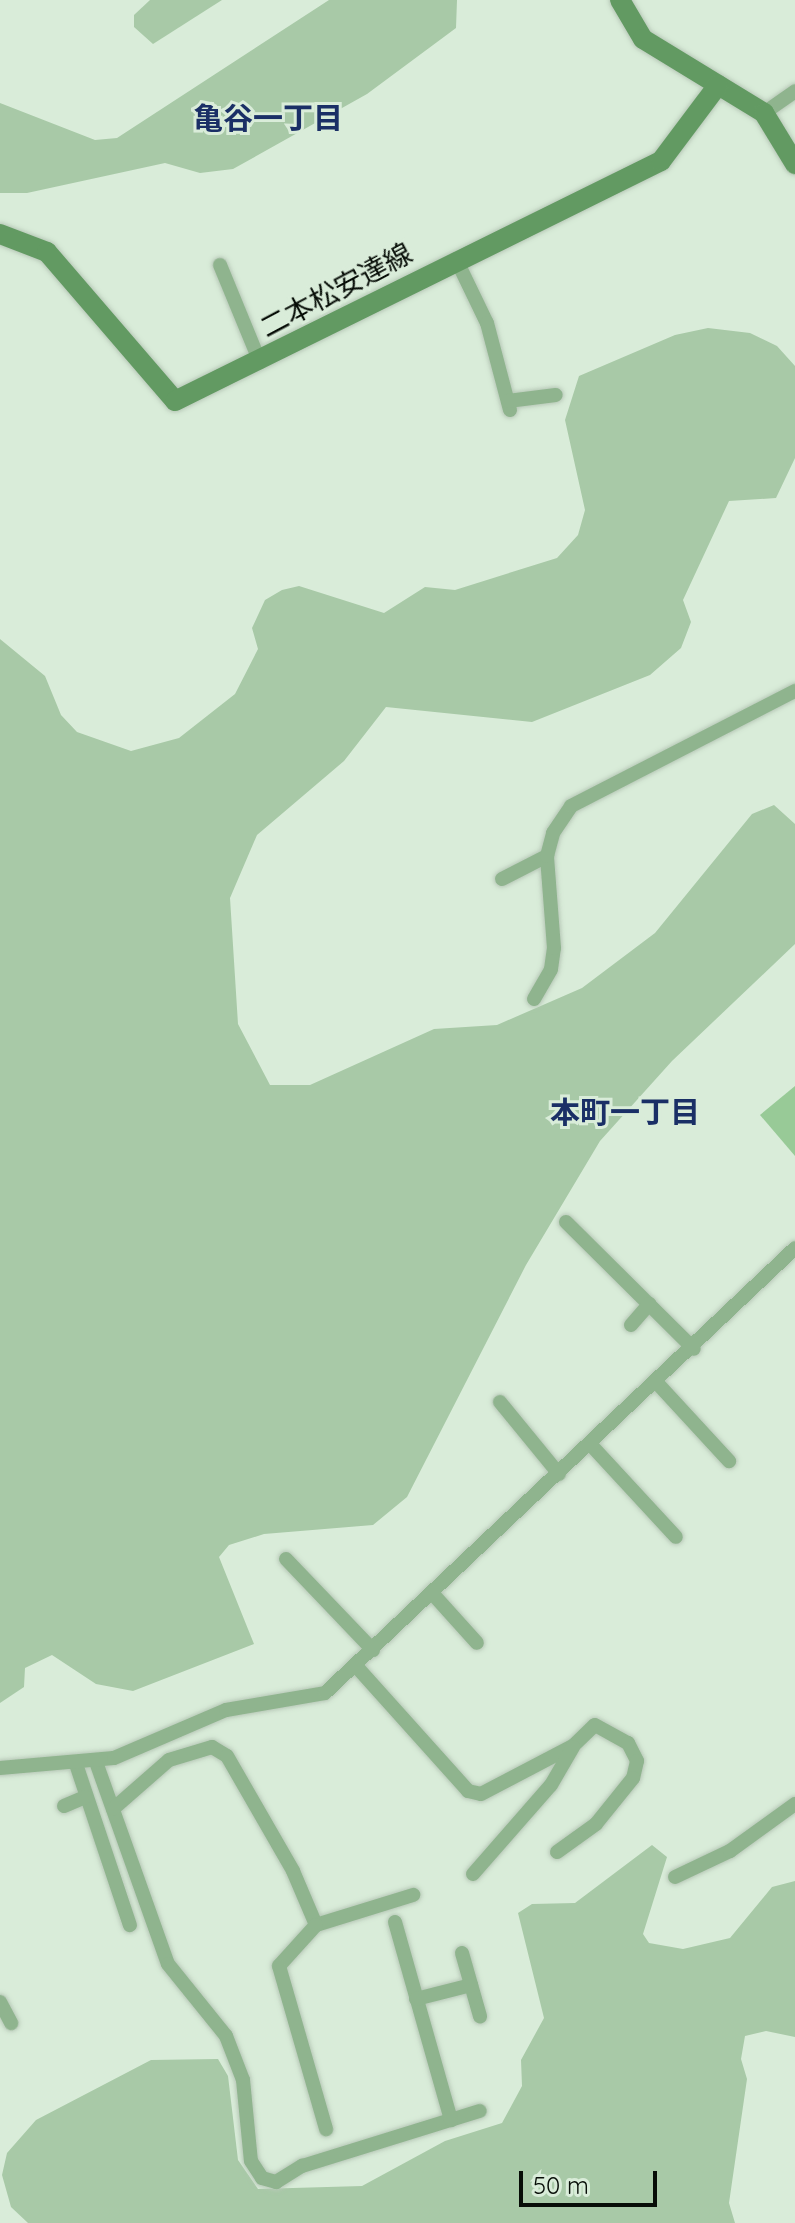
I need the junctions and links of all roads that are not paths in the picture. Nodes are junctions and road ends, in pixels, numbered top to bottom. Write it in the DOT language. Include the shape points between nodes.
graph roads {
  1 [pos="620,0"];
  2 [pos="718,85"];
  3 [pos="795,91"];
  4 [pos="764,113"];
  5 [pos="795,164"];
  6 [pos="0,234"];
  7 [pos="456,259"];
  8 [pos="220,265"];
  9 [pos="260,362"];
  10 [pos="556,395"];
  11 [pos="795,691"];
  12 [pos="547,856"];
  13 [pos="502,879"];
  14 [pos="534,999"];
  15 [pos="566,1222"];
  16 [pos="795,1248"];
  17 [pos="649,1304"];
  18 [pos="631,1325"];
  19 [pos="694,1349"];
  20 [pos="658,1384"];
  21 [pos="500,1402"];
  22 [pos="591,1445"];
  23 [pos="729,1461"];
  24 [pos="559,1474"];
  25 [pos="676,1537"];
  26 [pos="286,1559"];
  27 [pos="432,1593"];
  28 [pos="477,1643"];
  29 [pos="373,1650"];
  30 [pos="356,1666"];
  31 [pos="573,1746"];
  32 [pos="96,1762"];
  33 [pos="76,1764"];
  34 [pos="0,1768"];
  35 [pos="85,1797"];
  36 [pos="795,1804"];
  37 [pos="64,1806"];
  38 [pos="113,1809"];
  39 [pos="557,1852"];
  40 [pos="473,1874"];
  41 [pos="675,1877"];
  42 [pos="413,1895"];
  43 [pos="395,1922"];
  44 [pos="130,1925"];
  45 [pos="316,1925"];
  46 [pos="462,1953"];
  47 [pos="471,1985"];
  48 [pos="416,1999"];
  49 [pos="0,2002"];
  50 [pos="480,2016"];
  51 [pos="11,2023"];
  52 [pos="480,2111"];
  53 [pos="451,2120"];
  54 [pos="326,2129"];
  1 -- 2 [label="main road" via="643,39"];
  2 -- 4 [label="main road"];
  2 -- 7 [label="main road, 二本松安達線" via="661,161"];
  3 -- 4 [label="street"];
  4 -- 5 [label="main road"];
  6 -- 9 [label="main road, 二本松安達線" via="47,252 166,398 183,399"];
  7 -- 9 [label="main road, 二本松安達線"];
  7 -- 10 [label="street" via="487,323 509,406"];
  8 -- 9 [label="street"];
  11 -- 12 [label="street" via="582,796 553,833"];
  12 -- 13 [label="street"];
  12 -- 14 [label="street" via="554,948 551,969"];
  15 -- 17 [label="street"];
  16 -- 19 [label="street"];
  17 -- 18 [label="street"];
  17 -- 19 [label="street"];
  19 -- 20 [label="street"];
  20 -- 22 [label="street"];
  20 -- 23 [label="street"];
  21 -- 24 [label="street"];
  22 -- 24 [label="street"];
  22 -- 25 [label="street"];
  24 -- 27 [label="street"];
  26 -- 29 [label="street"];
  27 -- 28 [label="street"];
  27 -- 29 [label="street"];
  29 -- 30 [label="street"];
  30 -- 31 [label="street" via="468,1791 481,1794"];
  30 -- 32 [label="street" via="316,1698 226,1710"];
  31 -- 39 [label="street" via="600,1725 628,1743 637,1766 596,1824"];
  31 -- 40 [label="street" via="551,1785"];
  32 -- 33 [label="street"];
  32 -- 38 [label="street"];
  33 -- 34 [label="street"];
  33 -- 35 [label="street"];
  35 -- 37 [label="street"];
  35 -- 44 [label="street" via="117,1874"];
  36 -- 41 [label="street" via="730,1851"];
  38 -- 45 [label="street" via="169,1760 198,1749 221,1750 293,1871"];
  38 -- 53 [label="street" via="168,1964 226,2036 243,2080 251,2161 262,2178 276,2182 302,2166"];
  42 -- 45 [label="street"];
  43 -- 48 [label="street"];
  45 -- 54 [label="street" via="279,1966"];
  46 -- 47 [label="street"];
  47 -- 48 [label="street"];
  47 -- 50 [label="street"];
  48 -- 53 [label="street"];
  49 -- 51 [label="street"];
  52 -- 53 [label="street"];
}
